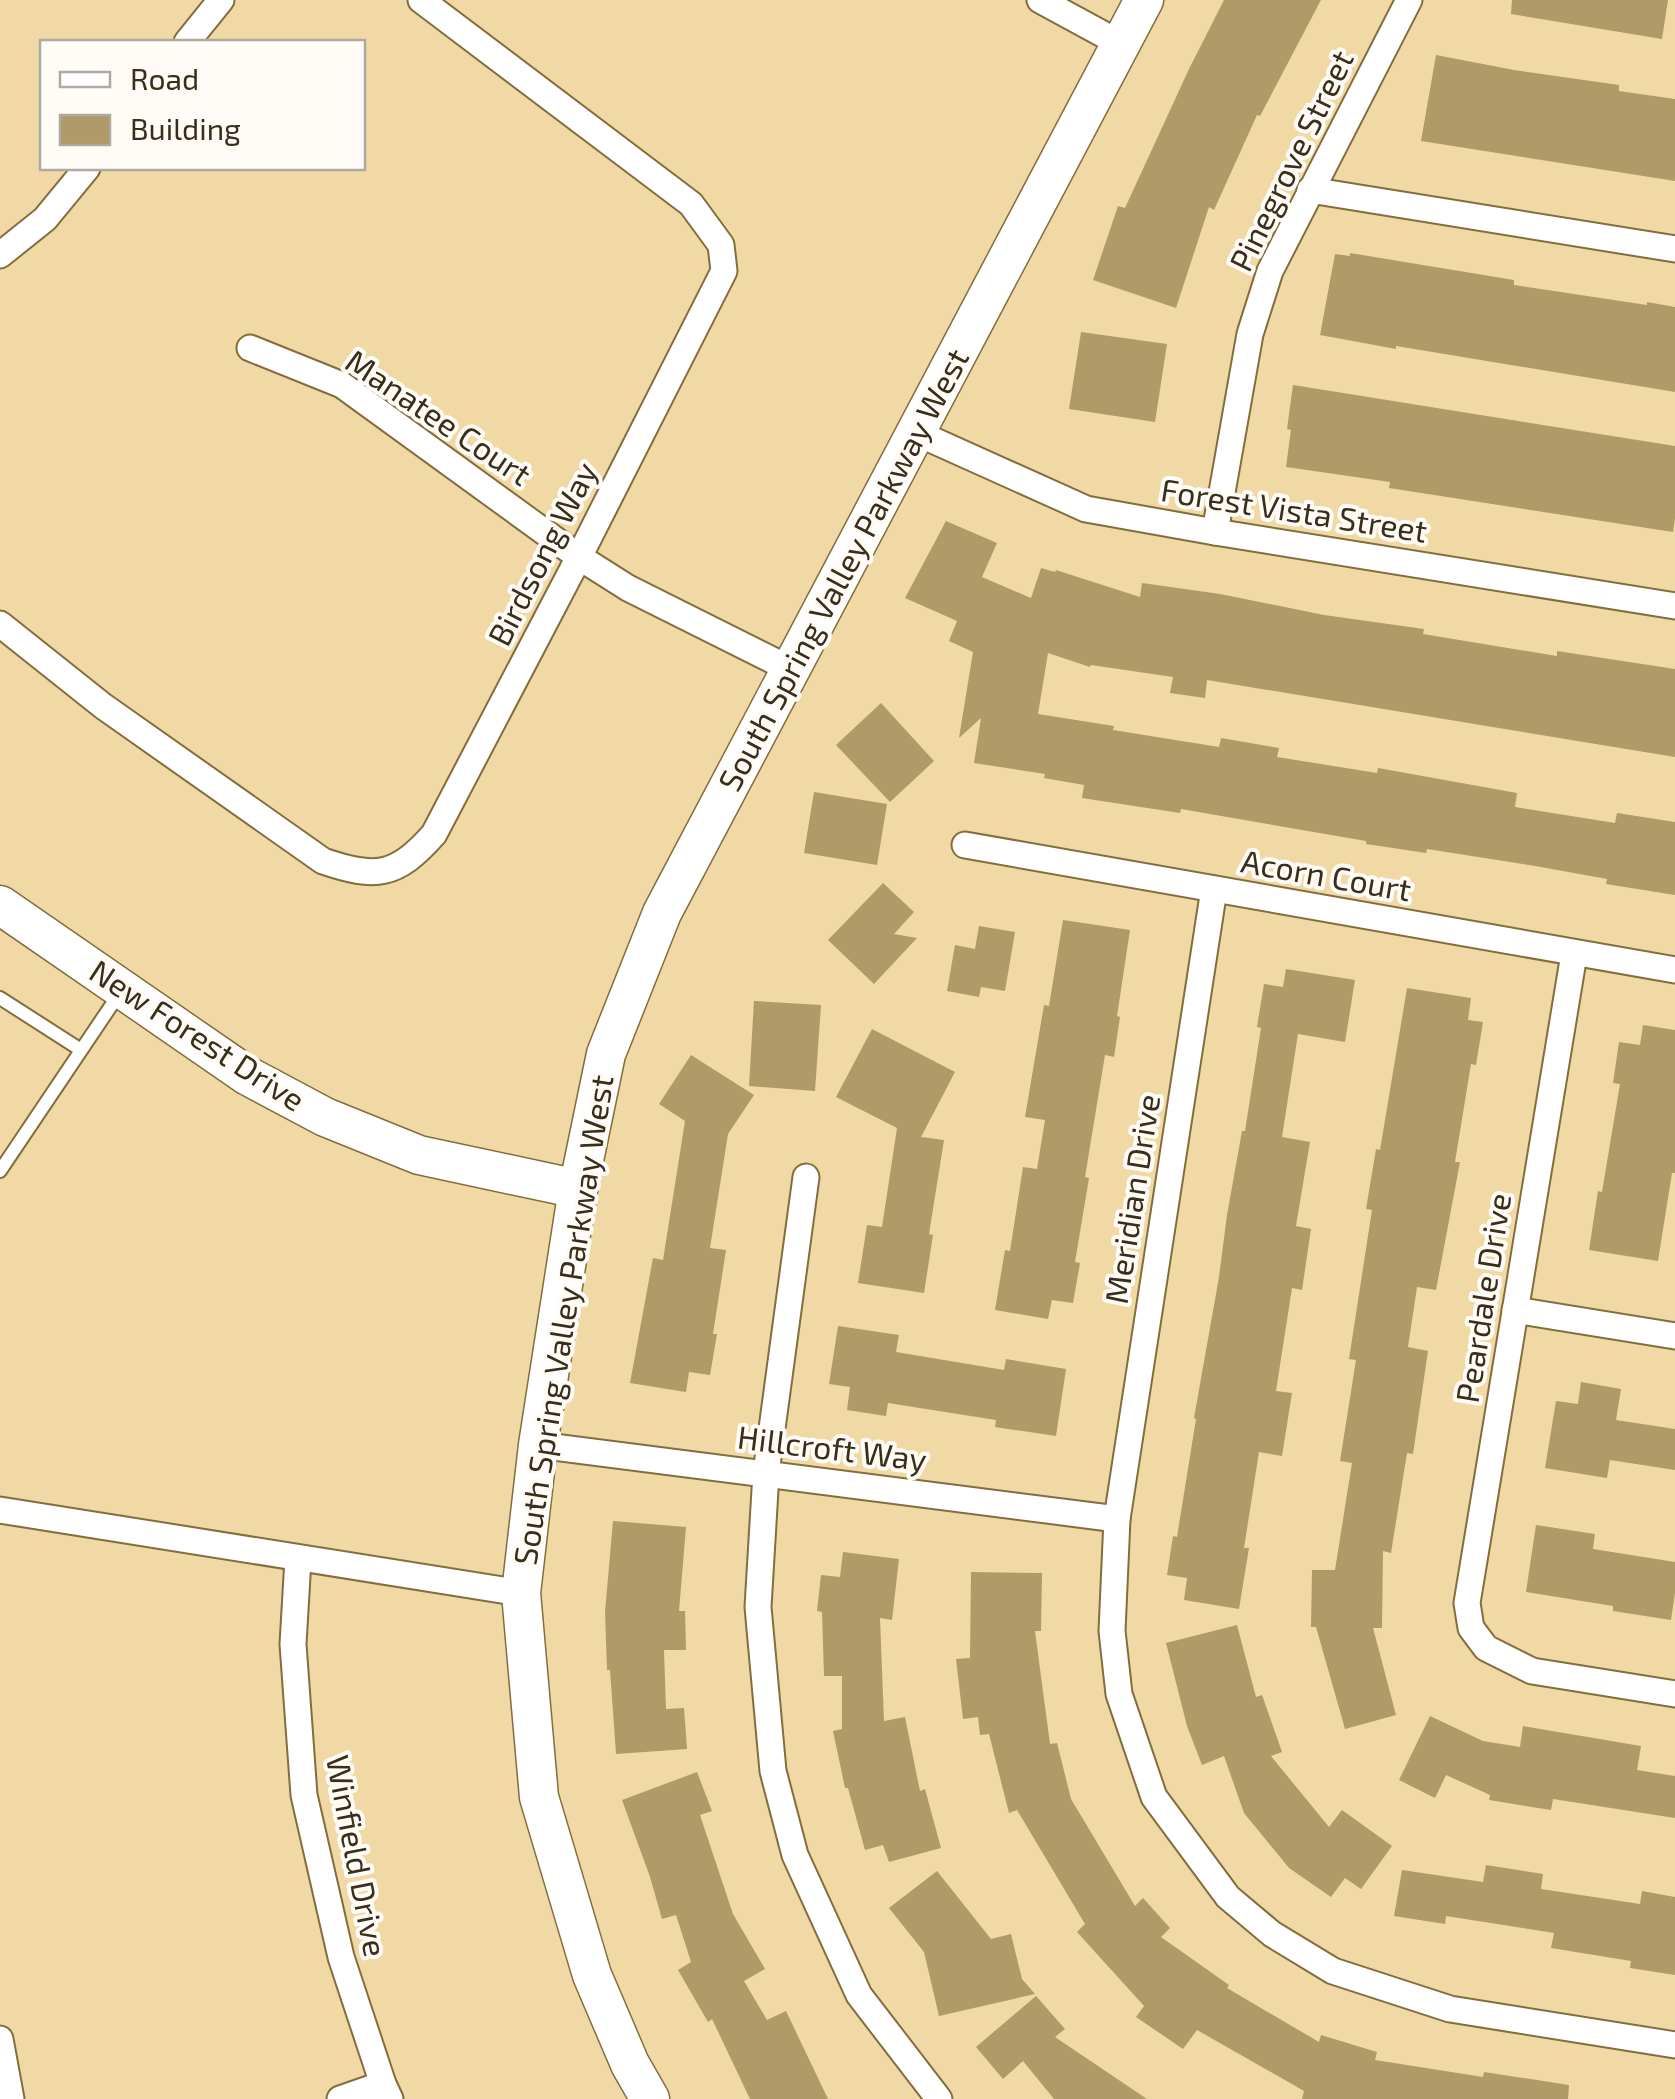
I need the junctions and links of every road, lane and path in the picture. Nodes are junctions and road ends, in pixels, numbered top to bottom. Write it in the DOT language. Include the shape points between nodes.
graph roads {
  1 [pos="222,0"];
  2 [pos="421,0"];
  3 [pos="1040,0"];
  4 [pos="1144,0"];
  5 [pos="1409,0"];
  6 [pos="189,40"];
  7 [pos="1122,44"];
  8 [pos="85,170"];
  9 [pos="1310,190"];
  10 [pos="1675,248"];
  11 [pos="0,255"];
  12 [pos="250,348"];
  13 [pos="917,433"];
  14 [pos="1214,532"];
  15 [pos="579,557"];
  16 [pos="1675,606"];
  17 [pos="0,624"];
  18 [pos="792,670"];
  19 [pos="965,844"];
  20 [pos="1214,889"];
  21 [pos="0,905"];
  22 [pos="1574,954"];
  23 [pos="1675,970"];
  24 [pos="122,989"];
  25 [pos="0,998"];
  26 [pos="82,1050"];
  27 [pos="0,1171"];
  28 [pos="806,1177"];
  29 [pos="578,1189"];
  30 [pos="1515,1310"];
  31 [pos="1675,1336"];
  32 [pos="538,1444"];
  33 [pos="766,1474"];
  34 [pos="0,1510"];
  35 [pos="1117,1520"];
  36 [pos="298,1559"];
  37 [pos="521,1593"];
  38 [pos="1675,1694"];
  39 [pos="0,2039"];
  40 [pos="1675,2045"];
  41 [pos="386,2091"];
  42 [pos="11,2099"];
  43 [pos="340,2099"];
  44 [pos="650,2099"];
  45 [pos="939,2099"];
  1 -- 6 [label="street"];
  2 -- 15 [label="street, Birdsong Way" via="691,204 721,246 724,271"];
  3 -- 7 [label="street"];
  4 -- 7 [label="street, South Spring Valley Parkway West"];
  5 -- 9 [label="street, Pinegrove Street"];
  7 -- 13 [label="street, South Spring Valley Parkway West"];
  8 -- 11 [label="street" via="45,220"];
  9 -- 10 [label="street"];
  9 -- 14 [label="street, Pinegrove Street" via="1270,271 1250,334"];
  12 -- 15 [label="street, Manatee Court" via="342,385"];
  13 -- 14 [label="street, Forest Vista Street" via="1086,509"];
  13 -- 18 [label="street, South Spring Valley Parkway West"];
  14 -- 16 [label="street, Forest Vista Street"];
  15 -- 17 [label="street, Birdsong Way" via="434,834 415,856 387,871 357,872 324,861 103,706"];
  15 -- 18 [label="street, Manatee Court"];
  18 -- 29 [label="street, South Spring Valley Parkway West" via="662,913 606,1054"];
  19 -- 20 [label="street, Acorn Court"];
  20 -- 22 [label="street, Acorn Court"];
  20 -- 35 [label="street, Meridian Drive"];
  21 -- 24 [label="street, New Forest Drive"];
  22 -- 23 [label="street, Acorn Court"];
  22 -- 30 [label="street, Peardale Drive"];
  24 -- 26 [label="lane"];
  24 -- 29 [label="street, New Forest Drive" via="248,1076 324,1117 419,1154"];
  25 -- 26 [label="lane"];
  26 -- 27 [label="lane"];
  28 -- 33 [label="street"];
  29 -- 32 [label="street, South Spring Valley Parkway West"];
  30 -- 31 [label="street"];
  30 -- 38 [label="street, Peardale Drive" via="1467,1603 1470,1628 1486,1648 1532,1670"];
  32 -- 33 [label="street, Hillcroft Way"];
  32 -- 37 [label="street, South Spring Valley Parkway West"];
  33 -- 35 [label="street, Hillcroft Way"];
  33 -- 45 [label="street" via="758,1607 773,1771 795,1855 859,1995"];
  34 -- 36 [label="street"];
  35 -- 40 [label="street, Meridian Drive" via="1112,1631 1119,1694 1154,1797 1228,1897 1334,1972 1450,2009"];
  36 -- 37 [label="street"];
  36 -- 41 [label="street, Winfield Drive" via="293,1644 304,1795 341,1958"];
  37 -- 44 [label="street, South Spring Valley Parkway West" via="540,1797 592,1975"];
  39 -- 42 [label="street"];
  41 -- 43 [label="street"];
}
